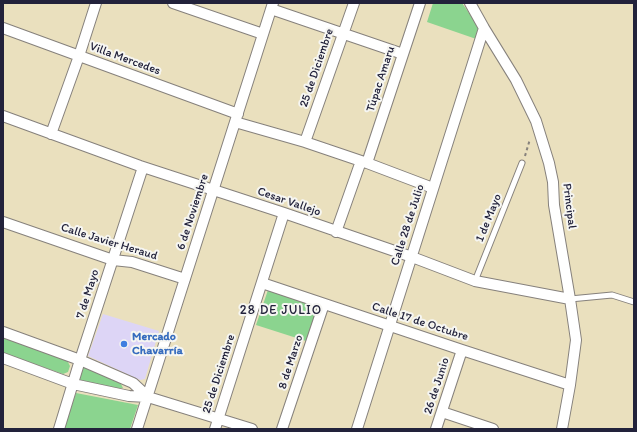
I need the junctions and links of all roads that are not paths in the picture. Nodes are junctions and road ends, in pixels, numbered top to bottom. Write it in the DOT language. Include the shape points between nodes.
graph roads {
  1 [pos="96,3"];
  2 [pos="173,3"];
  3 [pos="354,3"];
  4 [pos="420,3"];
  5 [pos="470,3"];
  6 [pos="272,6"];
  7 [pos="3,28"];
  8 [pos="484,28"];
  9 [pos="263,34"];
  10 [pos="343,34"];
  11 [pos="403,54"];
  12 [pos="79,56"];
  13 [pos="3,116"];
  14 [pos="236,118"];
  15 [pos="51,134"];
  16 [pos="305,142"];
  17 [pos="364,162"];
  18 [pos="522,164"];
  19 [pos="143,167"];
  20 [pos="433,188"];
  21 [pos="213,190"];
  22 [pos="284,214"];
  23 [pos="3,222"];
  24 [pos="336,232"];
  25 [pos="412,257"];
  26 [pos="113,260"];
  27 [pos="185,279"];
  28 [pos="475,281"];
  29 [pos="262,283"];
  30 [pos="570,299"];
  31 [pos="634,302"];
  32 [pos="324,304"];
  33 [pos="390,326"];
  34 [pos="3,332"];
  35 [pos="462,350"];
  36 [pos="3,358"];
  37 [pos="80,360"];
  38 [pos="73,384"];
  39 [pos="570,385"];
  40 [pos="148,397"];
  41 [pos="442,412"];
  42 [pos="219,418"];
  43 [pos="59,429"];
  44 [pos="137,429"];
  45 [pos="216,429"];
  46 [pos="252,429"];
  47 [pos="282,429"];
  48 [pos="357,429"];
  49 [pos="436,429"];
  50 [pos="493,429"];
  51 [pos="562,429"];
  1 -- 12 [label="street"];
  2 -- 9 [label="street"];
  3 -- 10 [label="street, 25 de Diciembre"];
  4 -- 11 [label="street, Túpac Amaru"];
  5 -- 8 [label="street, Principal"];
  6 -- 9 [label="street, 6 de Noviembre"];
  6 -- 10 [label="street"];
  7 -- 12 [label="street, Villa Mercedes"];
  8 -- 20 [label="street, Calle 28 de Julio"];
  8 -- 30 [label="street, Principal" via="516,80 536,121 553,182 554,205"];
  9 -- 14 [label="street, 6 de Noviembre"];
  10 -- 11 [label="street"];
  10 -- 16 [label="street, 25 de Diciembre"];
  11 -- 17 [label="street, Túpac Amaru"];
  12 -- 14 [label="street, Villa Mercedes"];
  12 -- 15 [label="street"];
  13 -- 15 [label="street, Cesar Vallejo"];
  14 -- 16 [label="street, Villa Mercedes"];
  14 -- 21 [label="street, 6 de Noviembre"];
  15 -- 19 [label="street, Cesar Vallejo"];
  16 -- 17 [label="street, Villa Mercedes"];
  17 -- 20 [label="street, Villa Mercedes"];
  17 -- 24 [label="street, Túpac Amaru"];
  18 -- 28 [label="lane, 1 de Mayo"];
  19 -- 21 [label="street, Cesar Vallejo"];
  19 -- 26 [label="street, 7 de Mayo"];
  20 -- 25 [label="street, Calle 28 de Julio"];
  21 -- 22 [label="street, Cesar Vallejo"];
  21 -- 27 [label="street, 6 de Noviembre"];
  22 -- 24 [label="street, Cesar Vallejo"];
  22 -- 29 [label="street, 25 de Diciembre"];
  23 -- 26 [label="street, Calle Javier Heraud"];
  24 -- 25 [label="street, Cesar Vallejo"];
  25 -- 28 [label="street, Cesar Vallejo"];
  25 -- 33 [label="street, Calle 28 de Julio"];
  26 -- 27 [label="street, Calle Javier Heraud" via="132,262"];
  26 -- 37 [label="street, 7 de Mayo"];
  27 -- 40 [label="street, 6 de Noviembre"];
  28 -- 30 [label="street, Cesar Vallejo"];
  29 -- 32 [label="street, Calle 17 de Octubre"];
  29 -- 42 [label="street, 25 de Diciembre"];
  30 -- 31 [label="lane" via="612,295"];
  30 -- 39 [label="street, Principal" via="576,340"];
  32 -- 33 [label="street, Calle 17 de Octubre"];
  32 -- 47 [label="street, 8 de Marzo"];
  33 -- 35 [label="street, Calle 17 de Octubre"];
  33 -- 48 [label="street, Calle 28 de Julio"];
  34 -- 37 [label="street"];
  35 -- 39 [label="street, Calle 17 de Octubre"];
  35 -- 41 [label="street, 26 de Junio"];
  36 -- 38 [label="street"];
  37 -- 38 [label="street, 7 de Mayo"];
  37 -- 40 [label="street" via="133,383"];
  38 -- 40 [label="street" via="129,396"];
  38 -- 43 [label="street, 7 de Mayo"];
  39 -- 51 [label="street, Principal"];
  40 -- 42 [label="street"];
  40 -- 44 [label="street, 6 de Noviembre"];
  41 -- 49 [label="street, 26 de Junio"];
  41 -- 50 [label="street"];
  42 -- 45 [label="street, 25 de Diciembre"];
  42 -- 46 [label="street"];
}
